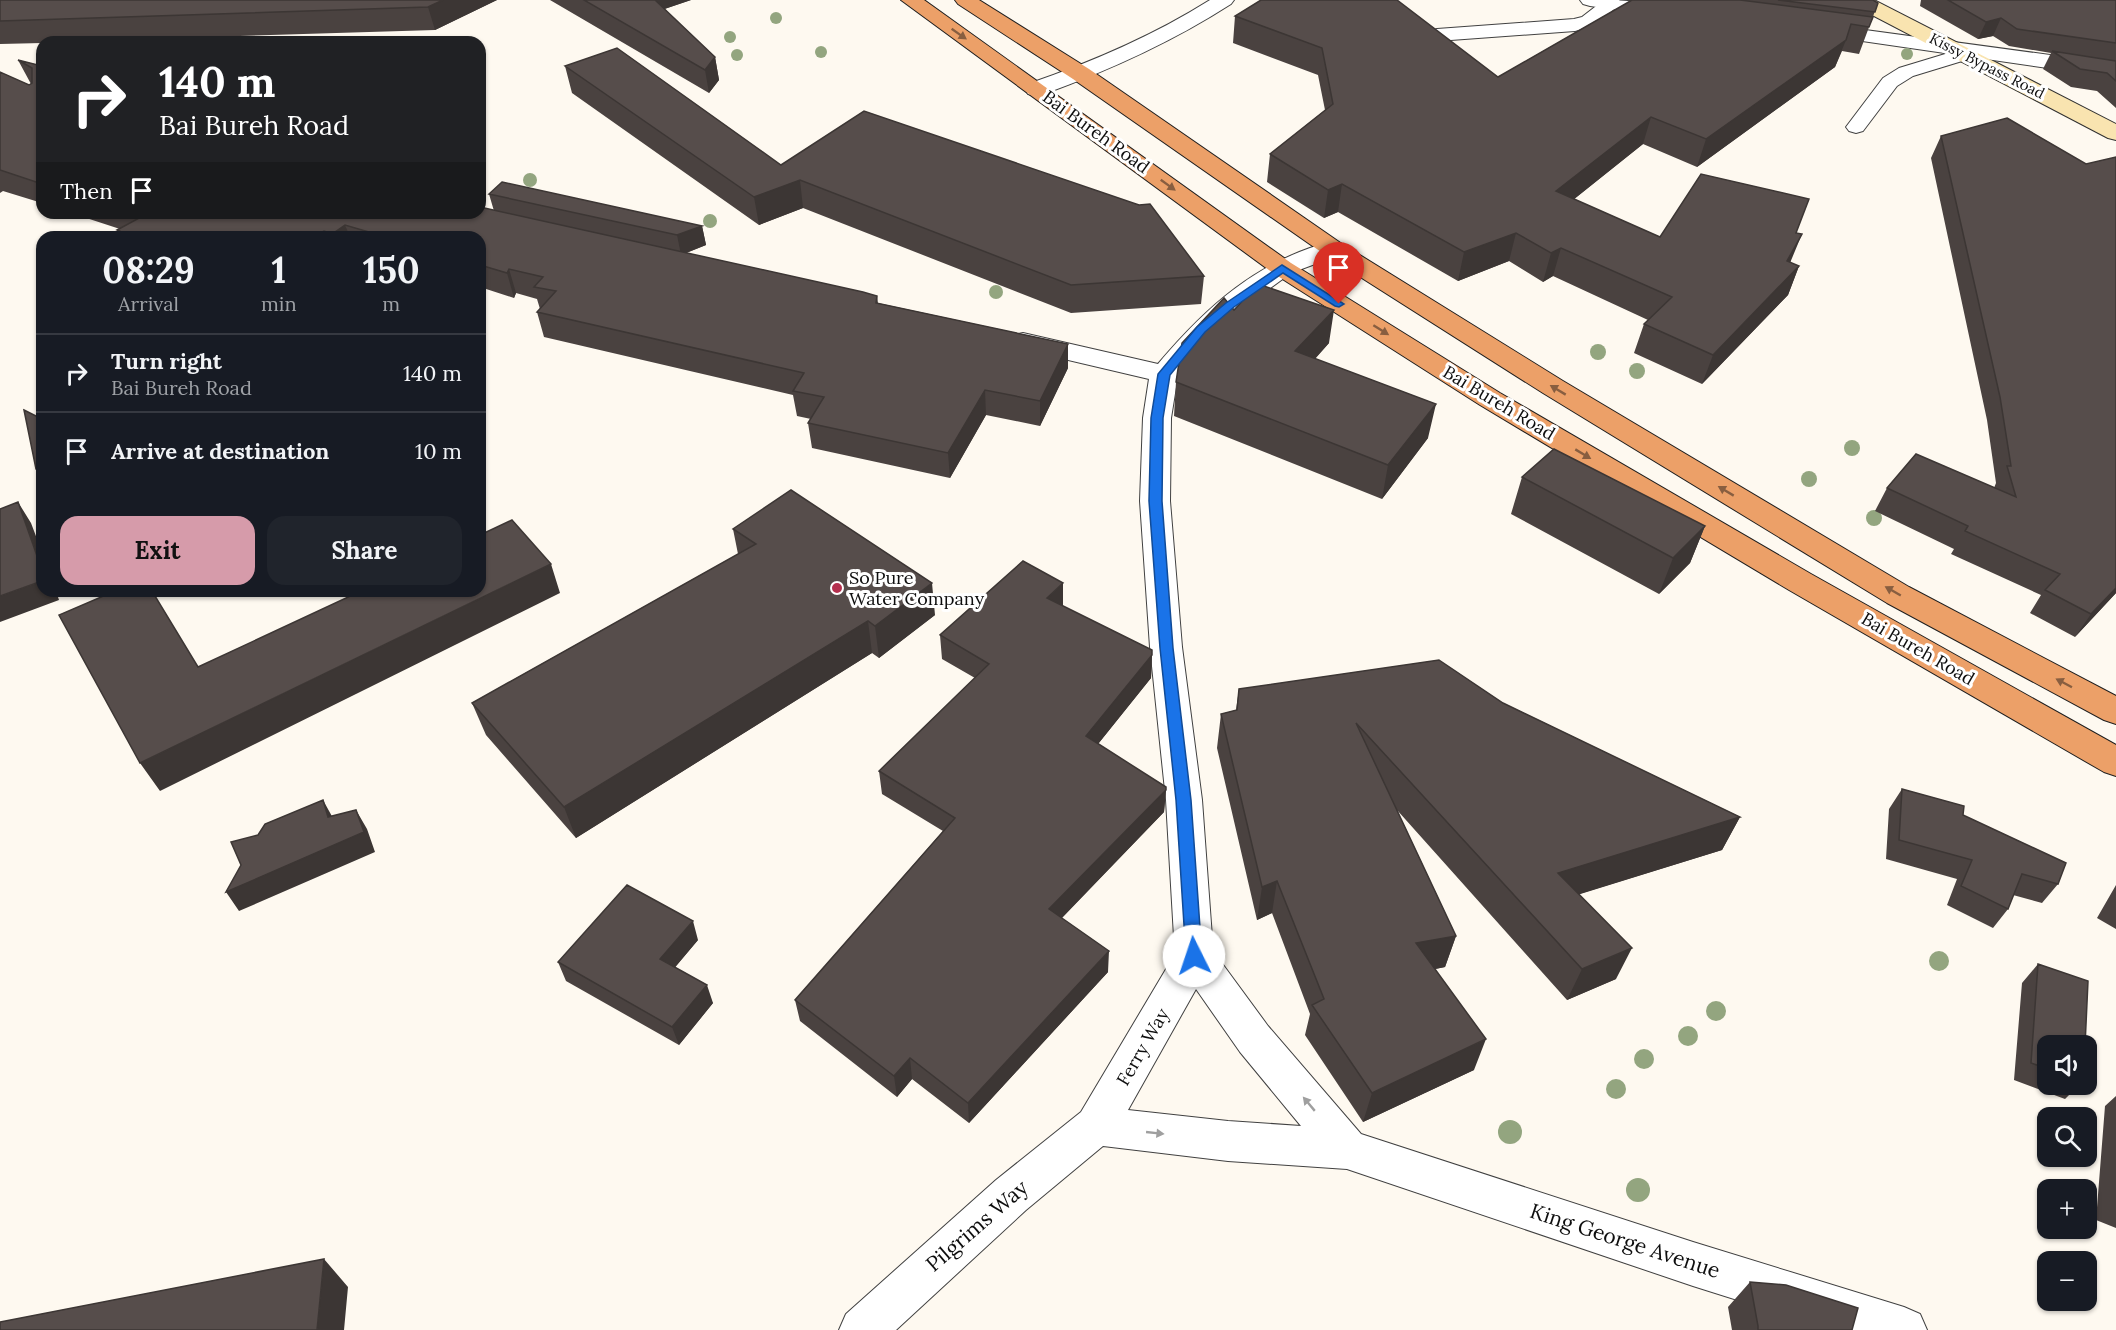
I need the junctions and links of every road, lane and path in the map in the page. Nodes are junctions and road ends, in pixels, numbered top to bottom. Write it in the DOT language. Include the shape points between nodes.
graph roads {
  1 [pos="911,0"];
  2 [pos="965,0"];
  3 [pos="1224,0"];
  4 [pos="1590,0"];
  5 [pos="1858,0"];
  6 [pos="1612,3"];
  7 [pos="1686,9"];
  8 [pos="1797,27"];
  9 [pos="1437,35"];
  10 [pos="1956,50"];
  11 [pos="2116,71"];
  12 [pos="1081,74"];
  13 [pos="1036,89"];
  14 [pos="1856,127"];
  15 [pos="2116,133"];
  16 [pos="1333,249"];
  17 [pos="1282,268"];
  18 [pos="1002,337"];
  19 [pos="1164,374"];
  20 [pos="2116,711"];
  21 [pos="2116,762"];
  22 [pos="1194,956"];
  23 [pos="1096,1126"];
  24 [pos="1347,1149"];
  25 [pos="862,1330"];
  26 [pos="1904,1330"];
  1 -- 13 [label="highway, Bai Bureh Road, one-way"];
  2 -- 12 [label="highway"];
  3 -- 12 [label="street" via="1147,46"];
  4 -- 6 [label="street"];
  5 -- 10 [label="main road, Kissy Bypass Road"];
  6 -- 7 [label="street"];
  6 -- 9 [label="lane" via="1588,21 1575,25"];
  8 -- 10 [label="street"];
  10 -- 11 [label="street"];
  10 -- 14 [label="lane" via="1890,81"];
  10 -- 15 [label="main road, Kissy Bypass Road"];
  12 -- 13 [label="street"];
  12 -- 16 [label="highway"];
  13 -- 17 [label="highway, Bai Bureh Road, one-way"];
  16 -- 17 [label="street"];
  20 -- 16 [label="highway, one-way" via="1898,595"];
  17 -- 19 [label="street" via="1201,330"];
  17 -- 21 [label="highway, Bai Bureh Road, one-way" via="1500,405"];
  18 -- 19 [label="street"];
  19 -- 22 [label="street" via="1157,418 1155,501 1184,800"];
  22 -- 23 [label="street, Ferry Way"];
  24 -- 22 [label="street, one-way" via="1254,1040"];
  23 -- 24 [label="street, King George Avenue, one-way"];
  23 -- 25 [label="street, Pilgrims Way" via="1002,1202"];
  24 -- 26 [label="street, King George Avenue"];
}
